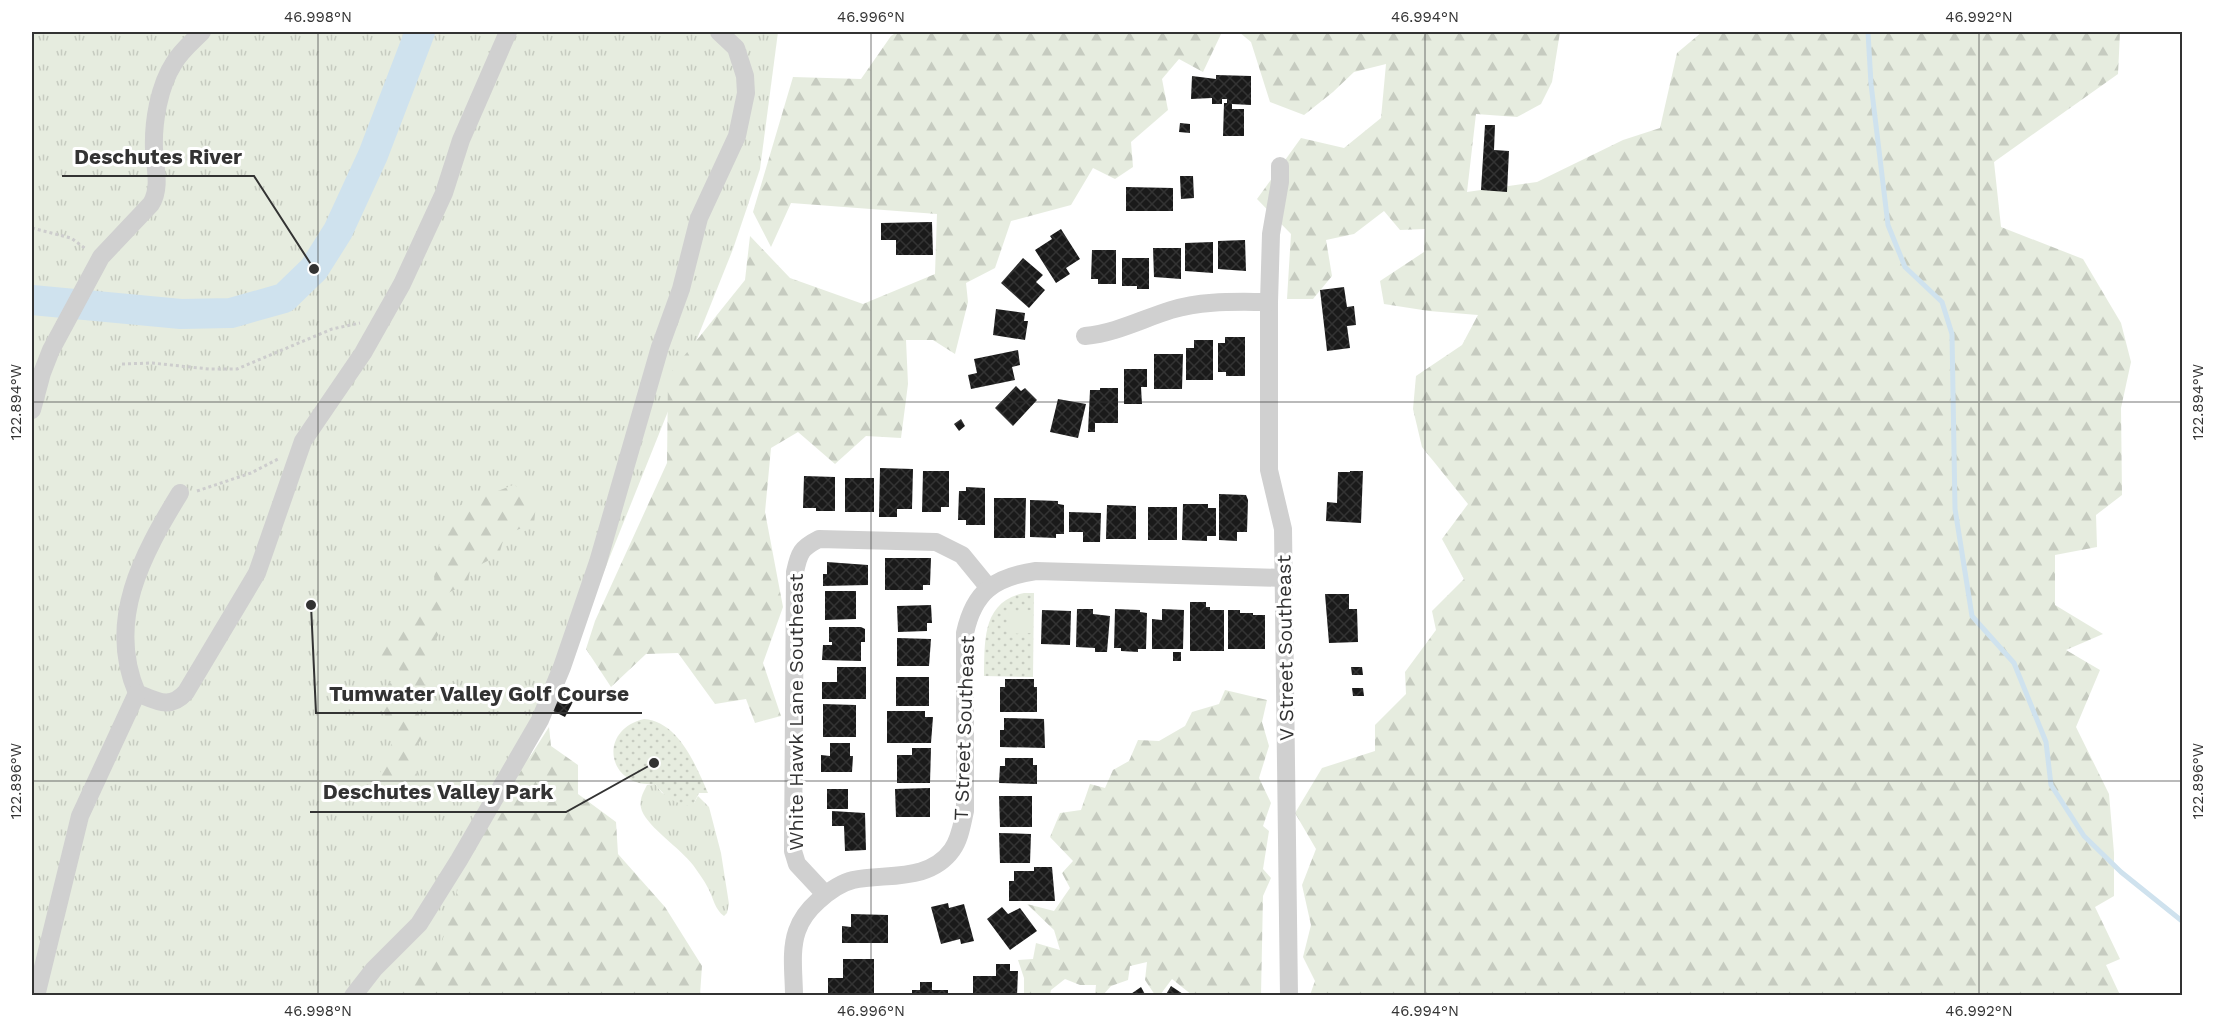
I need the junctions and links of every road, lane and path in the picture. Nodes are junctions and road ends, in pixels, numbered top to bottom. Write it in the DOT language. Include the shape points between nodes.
graph roads {
  1 [pos="202,32"];
  2 [pos="508,32"];
  3 [pos="719,32"];
  4 [pos="1280,166"];
  5 [pos="32,228"];
  6 [pos="94,271"];
  7 [pos="1269,302"];
  8 [pos="381,321"];
  9 [pos="1085,336"];
  10 [pos="122,364"];
  11 [pos="32,410"];
  12 [pos="303,441"];
  13 [pos="180,493"];
  14 [pos="1284,578"];
  15 [pos="989,588"];
  16 [pos="137,693"];
  17 [pos="825,894"];
  18 [pos="36,996"];
  19 [pos="353,996"];
  20 [pos="794,996"];
  21 [pos="1289,996"];
  1 -- 6 [label="street" via="179,55 166,78 155,126 155,197 112,243"];
  2 -- 8 [label="street" via="461,140 444,193"];
  3 -- 19 [label="street" via="736,48 745,76 746,93 737,136 699,218 598,562 562,668 540,720 419,924"];
  4 -- 7 [label="street, V Street Southeast"];
  5 -- 6 [label="path" via="78,241 86,249"];
  6 -- 11 [label="street" via="51,350"];
  7 -- 9 [label="street" via="1193,304 1116,330"];
  7 -- 14 [label="street, V Street Southeast" via="1269,470 1283,529"];
  8 -- 10 [label="path" via="332,328 237,369"];
  8 -- 12 [label="street"];
  12 -- 13 [label="path" via="251,473"];
  12 -- 16 [label="street" via="257,573 186,692 165,703"];
  13 -- 16 [label="street" via="148,552 126,615 124,646"];
  14 -- 15 [label="street, T Street Southeast" via="1036,571 1001,579"];
  14 -- 21 [label="street, V Street Southeast"];
  15 -- 17 [label="street, T Street Southeast" via="969,615 965,633 965,811 952,850 940,863 924,871 851,880"];
  15 -- 17 [label="street, White Hawk Lane Southeast" via="962,555 936,542 819,539 798,555 793,851 797,864"];
  16 -- 18 [label="street" via="80,816"];
  17 -- 20 [label="street, T Street Southeast" via="809,909 797,931"];
}
